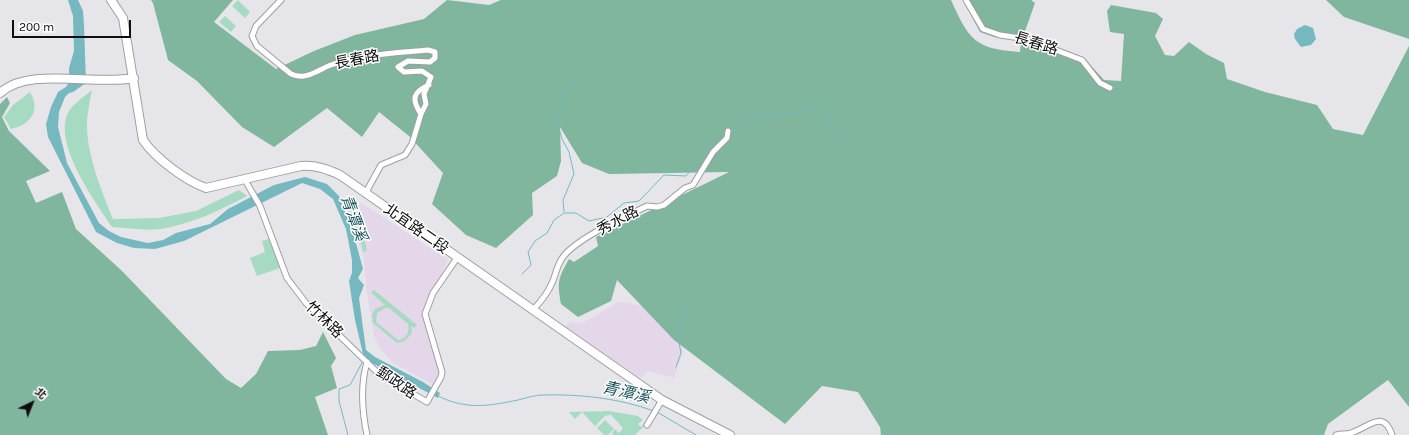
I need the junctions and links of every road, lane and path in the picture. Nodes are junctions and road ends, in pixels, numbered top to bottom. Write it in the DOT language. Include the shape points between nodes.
graph roads {
  1 [pos="111,0"];
  2 [pos="117,0"];
  3 [pos="281,0"];
  4 [pos="966,0"];
  5 [pos="134,78"];
  6 [pos="429,85"];
  7 [pos="1110,88"];
  8 [pos="0,93"];
  9 [pos="421,114"];
  10 [pos="728,131"];
  11 [pos="245,180"];
  12 [pos="365,194"];
  13 [pos="457,258"];
  14 [pos="533,310"];
  15 [pos="367,362"];
  16 [pos="660,401"];
  17 [pos="644,418"];
  18 [pos="367,435"];
  19 [pos="730,435"];
  20 [pos="1336,435"];
  21 [pos="1392,435"];
  1 -- 5 [label="main road" via="123,18 130,68"];
  2 -- 5 [label="main road" via="129,25 135,67"];
  3 -- 6 [label="street, 長春路" via="256,26 252,36 257,46 291,74 304,77 345,61 432,50 436,55 430,62 408,61 398,67 404,72 422,70 429,74"];
  4 -- 7 [label="street, 長春路" via="983,29 1000,35 1027,39 1082,60 1100,83"];
  5 -- 8 [label="main road" via="28,80 10,85"];
  5 -- 11 [label="main road, 北宜路二段" via="142,137 150,150 196,185 206,188"];
  6 -- 9 [label="street" via="424,94 426,104"];
  6 -- 9 [label="street" via="418,91 415,96"];
  9 -- 12 [label="street" via="412,144 405,155 381,165"];
  10 -- 14 [label="street, 秀水路" via="727,138 713,152 693,185 685,188 664,205 647,206 592,235 568,251 556,269 547,293"];
  11 -- 12 [label="main road, 北宜路二段" via="313,165 340,175"];
  11 -- 15 [label="street, 竹林路" via="260,206 287,278 293,287 323,321"];
  12 -- 13 [label="main road, 北宜路二段"];
  13 -- 14 [label="main road, 北宜路二段"];
  13 -- 15 [label="street, 郵政路" via="433,293 425,314 441,364 441,378 427,402 379,374"];
  14 -- 16 [label="main road, 北宜路二段"];
  15 -- 18 [label="street" via="363,377 363,411"];
  16 -- 17 [label="street" via="650,421"];
  16 -- 19 [label="main road, 北宜路二段"];
  20 -- 21 [label="street" via="1350,434 1378,420 1389,427"];
}
